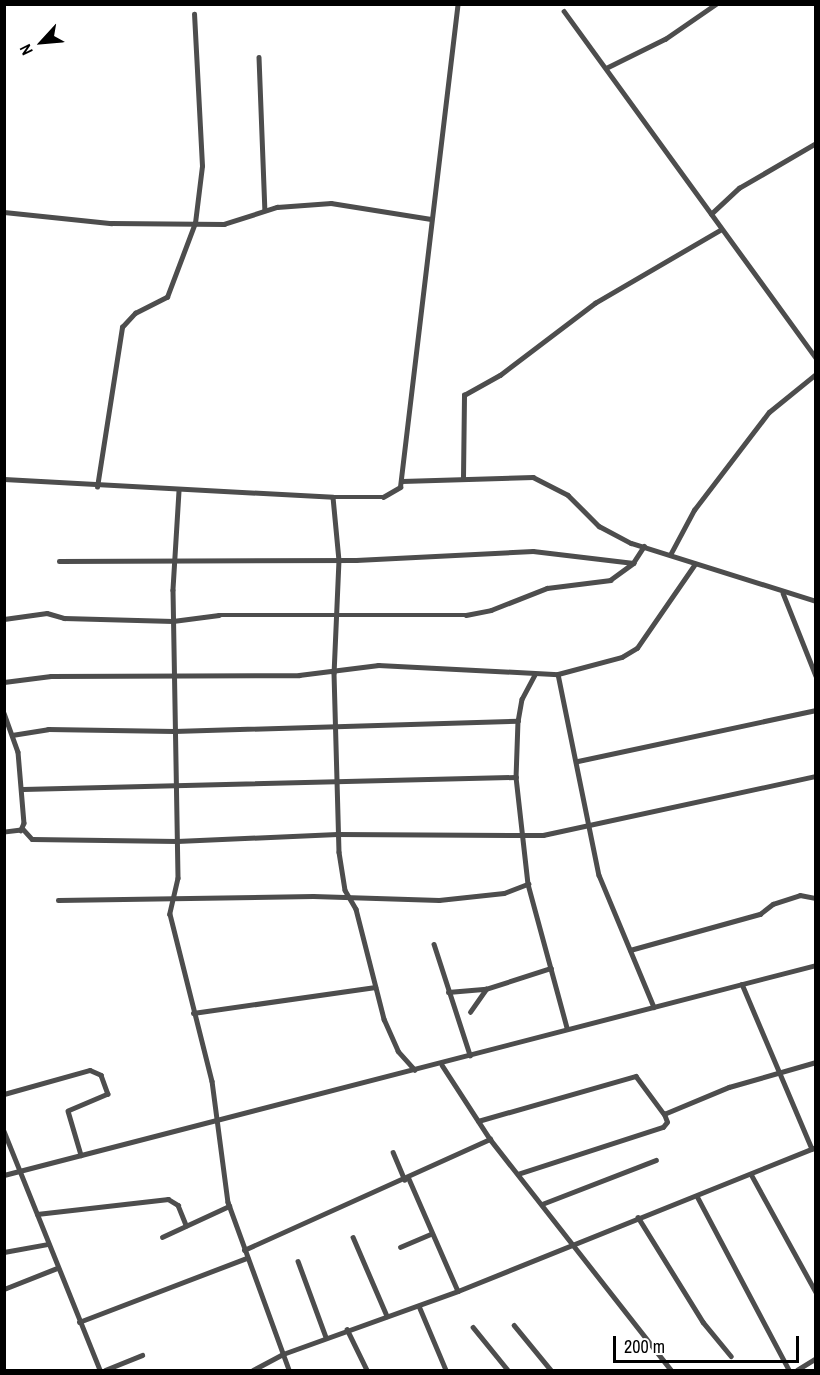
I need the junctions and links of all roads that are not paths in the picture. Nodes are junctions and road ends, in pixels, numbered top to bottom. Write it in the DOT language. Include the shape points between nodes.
graph roads {
  1 [pos="458,4"];
  2 [pos="716,4"];
  3 [pos="564,11"];
  4 [pos="194,14"];
  5 [pos="259,57"];
  6 [pos="606,68"];
  7 [pos="816,142"];
  8 [pos="265,210"];
  9 [pos="4,212"];
  10 [pos="711,214"];
  11 [pos="431,219"];
  12 [pos="195,223"];
  13 [pos="720,230"];
  14 [pos="816,358"];
  15 [pos="816,374"];
  16 [pos="462,478"];
  17 [pos="4,479"];
  18 [pos="402,481"];
  19 [pos="97,487"];
  20 [pos="179,491"];
  21 [pos="333,497"];
  22 [pos="644,546"];
  23 [pos="670,555"];
  24 [pos="339,560"];
  25 [pos="59,561"];
  26 [pos="633,563"];
  27 [pos="175,564"];
  28 [pos="695,564"];
  29 [pos="783,593"];
  30 [pos="816,601"];
  31 [pos="338,614"];
  32 [pos="4,619"];
  33 [pos="173,621"];
  34 [pos="334,673"];
  35 [pos="558,674"];
  36 [pos="174,675"];
  37 [pos="535,675"];
  38 [pos="816,676"];
  39 [pos="4,682"];
  40 [pos="816,710"];
  41 [pos="4,713"];
  42 [pos="518,721"];
  43 [pos="338,726"];
  44 [pos="174,731"];
  45 [pos="12,735"];
  46 [pos="578,761"];
  47 [pos="816,776"];
  48 [pos="516,777"];
  49 [pos="337,780"];
  50 [pos="177,785"];
  51 [pos="23,789"];
  52 [pos="591,826"];
  53 [pos="23,829"];
  54 [pos="4,832"];
  55 [pos="337,834"];
  56 [pos="522,837"];
  57 [pos="177,841"];
  58 [pos="528,884"];
  59 [pos="352,898"];
  60 [pos="816,898"];
  61 [pos="58,900"];
  62 [pos="171,900"];
  63 [pos="434,944"];
  64 [pos="630,950"];
  65 [pos="816,966"];
  66 [pos="551,968"];
  67 [pos="742,984"];
  68 [pos="375,987"];
  69 [pos="486,989"];
  70 [pos="448,992"];
  71 [pos="654,1007"];
  72 [pos="470,1012"];
  73 [pos="193,1013"];
  74 [pos="567,1028"];
  75 [pos="470,1055"];
  76 [pos="816,1062"];
  77 [pos="442,1065"];
  78 [pos="415,1070"];
  79 [pos="781,1073"];
  80 [pos="4,1094"];
  81 [pos="664,1114"];
  82 [pos="215,1118"];
  83 [pos="478,1121"];
  84 [pos="4,1131"];
  85 [pos="490,1138"];
  86 [pos="814,1148"];
  87 [pos="393,1152"];
  88 [pos="81,1155"];
  89 [pos="656,1160"];
  90 [pos="21,1171"];
  91 [pos="4,1174"];
  92 [pos="518,1174"];
  93 [pos="752,1174"];
  94 [pos="407,1180"];
  95 [pos="697,1196"];
  96 [pos="542,1204"];
  97 [pos="229,1206"];
  98 [pos="37,1214"];
  99 [pos="638,1217"];
  100 [pos="186,1225"];
  101 [pos="431,1234"];
  102 [pos="162,1237"];
  103 [pos="353,1237"];
  104 [pos="573,1243"];
  105 [pos="48,1244"];
  106 [pos="400,1247"];
  107 [pos="244,1250"];
  108 [pos="4,1252"];
  109 [pos="247,1258"];
  110 [pos="298,1261"];
  111 [pos="57,1268"];
  112 [pos="816,1276"];
  113 [pos="809,1280"];
  114 [pos="4,1289"];
  115 [pos="458,1291"];
  116 [pos="816,1292"];
  117 [pos="419,1306"];
  118 [pos="387,1316"];
  119 [pos="79,1322"];
  120 [pos="514,1325"];
  121 [pos="473,1327"];
  122 [pos="347,1329"];
  123 [pos="326,1337"];
  124 [pos="283,1354"];
  125 [pos="142,1355"];
  126 [pos="731,1356"];
  127 [pos="816,1358"];
  128 [pos="669,1370"];
  129 [pos="100,1371"];
  130 [pos="105,1371"];
  131 [pos="253,1371"];
  132 [pos="289,1371"];
  133 [pos="367,1371"];
  134 [pos="446,1371"];
  135 [pos="508,1371"];
  136 [pos="551,1371"];
  137 [pos="789,1371"];
  138 [pos="797,1371"];
  1 -- 11 [label="street"];
  2 -- 6 [label="street" via="665,39"];
  3 -- 6 [label="street"];
  4 -- 12 [label="street" via="202,166"];
  5 -- 8 [label="street"];
  6 -- 10 [label="street"];
  7 -- 10 [label="street" via="739,188"];
  8 -- 11 [label="street" via="331,203"];
  8 -- 12 [label="street" via="232,222"];
  9 -- 12 [label="street" via="111,223"];
  10 -- 13 [label="street"];
  11 -- 18 [label="street"];
  12 -- 19 [label="street" via="167,297 135,313 123,327"];
  13 -- 14 [label="street"];
  13 -- 16 [label="street" via="595,303 500,375 464,395"];
  15 -- 23 [label="street" via="770,412 694,510"];
  16 -- 18 [label="street"];
  16 -- 22 [label="street" via="542,480 568,495 599,526"];
  17 -- 19 [label="street"];
  18 -- 21 [label="street" via="383,497"];
  19 -- 20 [label="street"];
  20 -- 21 [label="street"];
  20 -- 27 [label="street"];
  21 -- 24 [label="street"];
  22 -- 23 [label="street"];
  22 -- 26 [label="street"];
  23 -- 28 [label="street"];
  24 -- 26 [label="street" via="533,551"];
  24 -- 27 [label="street"];
  24 -- 31 [label="street"];
  25 -- 27 [label="street"];
  26 -- 31 [label="street" via="610,580 547,588 491,610 466,615"];
  27 -- 33 [label="street"];
  28 -- 29 [label="street"];
  28 -- 35 [label="street" via="637,648 622,657"];
  29 -- 30 [label="street"];
  29 -- 38 [label="street"];
  31 -- 33 [label="street" via="219,615"];
  31 -- 34 [label="street"];
  32 -- 33 [label="street" via="47,613 64,618"];
  33 -- 36 [label="street"];
  34 -- 36 [label="street"];
  34 -- 37 [label="street" via="378,665 428,671 523,669"];
  34 -- 43 [label="street"];
  35 -- 37 [label="street"];
  35 -- 46 [label="street"];
  36 -- 39 [label="street" via="43,676"];
  36 -- 44 [label="street"];
  37 -- 42 [label="street" via="522,699"];
  40 -- 46 [label="street"];
  41 -- 45 [label="street"];
  42 -- 43 [label="street"];
  42 -- 48 [label="street"];
  43 -- 44 [label="street"];
  43 -- 49 [label="street"];
  44 -- 45 [label="street" via="48,729"];
  44 -- 50 [label="street"];
  45 -- 51 [label="street"];
  46 -- 52 [label="street"];
  47 -- 52 [label="street"];
  48 -- 49 [label="street"];
  48 -- 56 [label="street"];
  49 -- 50 [label="street"];
  49 -- 55 [label="street"];
  50 -- 51 [label="street"];
  50 -- 57 [label="street"];
  51 -- 53 [label="street"];
  52 -- 56 [label="street"];
  52 -- 64 [label="street" via="599,875"];
  53 -- 54 [label="street"];
  53 -- 57 [label="street" via="32,839"];
  55 -- 56 [label="street"];
  55 -- 57 [label="street"];
  55 -- 59 [label="street" via="345,890"];
  56 -- 58 [label="street"];
  57 -- 62 [label="street" via="178,879"];
  58 -- 59 [label="street" via="472,899"];
  58 -- 66 [label="street"];
  59 -- 62 [label="street"];
  59 -- 68 [label="street"];
  60 -- 64 [label="street" via="800,896 773,904 760,914"];
  61 -- 62 [label="street"];
  62 -- 73 [label="street" via="171,925"];
  63 -- 70 [label="street"];
  64 -- 71 [label="street"];
  65 -- 67 [label="street"];
  66 -- 69 [label="street"];
  66 -- 74 [label="street"];
  67 -- 71 [label="street"];
  67 -- 79 [label="street"];
  68 -- 73 [label="street"];
  68 -- 78 [label="street" via="398,1051"];
  69 -- 70 [label="street"];
  69 -- 72 [label="street"];
  70 -- 75 [label="street"];
  71 -- 74 [label="street"];
  73 -- 82 [label="street" via="213,1081"];
  74 -- 75 [label="street"];
  75 -- 77 [label="street"];
  76 -- 79 [label="street"];
  77 -- 78 [label="street"];
  77 -- 83 [label="street"];
  78 -- 82 [label="street"];
  79 -- 81 [label="street" via="729,1087"];
  79 -- 86 [label="street"];
  80 -- 88 [label="street" via="90,1070 101,1075 108,1094 68,1111"];
  81 -- 83 [label="street" via="636,1076"];
  81 -- 92 [label="street" via="667,1122 663,1127"];
  82 -- 88 [label="street"];
  82 -- 97 [label="street"];
  83 -- 85 [label="street"];
  84 -- 90 [label="street"];
  85 -- 92 [label="street"];
  85 -- 94 [label="street"];
  86 -- 93 [label="street"];
  87 -- 94 [label="street"];
  88 -- 90 [label="street"];
  89 -- 96 [label="street"];
  90 -- 91 [label="street"];
  90 -- 98 [label="street"];
  92 -- 96 [label="street"];
  93 -- 95 [label="street"];
  93 -- 113 [label="street"];
  94 -- 101 [label="street"];
  94 -- 107 [label="street"];
  95 -- 99 [label="street"];
  95 -- 137 [label="street"];
  96 -- 104 [label="street"];
  97 -- 100 [label="street"];
  97 -- 107 [label="street"];
  98 -- 100 [label="street" via="168,1199 178,1205"];
  98 -- 105 [label="street"];
  99 -- 104 [label="street"];
  99 -- 126 [label="street" via="703,1322"];
  100 -- 102 [label="street"];
  101 -- 106 [label="street"];
  101 -- 115 [label="street"];
  103 -- 118 [label="street"];
  104 -- 115 [label="street"];
  104 -- 128 [label="street"];
  105 -- 108 [label="street"];
  105 -- 111 [label="street"];
  107 -- 109 [label="street"];
  109 -- 119 [label="street"];
  109 -- 124 [label="street"];
  110 -- 123 [label="street"];
  111 -- 114 [label="street"];
  111 -- 119 [label="street"];
  112 -- 113 [label="street"];
  113 -- 116 [label="street"];
  115 -- 117 [label="street"];
  117 -- 118 [label="street"];
  117 -- 134 [label="street"];
  118 -- 122 [label="street"];
  119 -- 129 [label="street"];
  120 -- 136 [label="street"];
  121 -- 135 [label="street"];
  122 -- 123 [label="street"];
  122 -- 133 [label="street"];
  123 -- 124 [label="street"];
  124 -- 131 [label="street"];
  124 -- 132 [label="street"];
  125 -- 130 [label="street"];
  127 -- 138 [label="street"];
}
